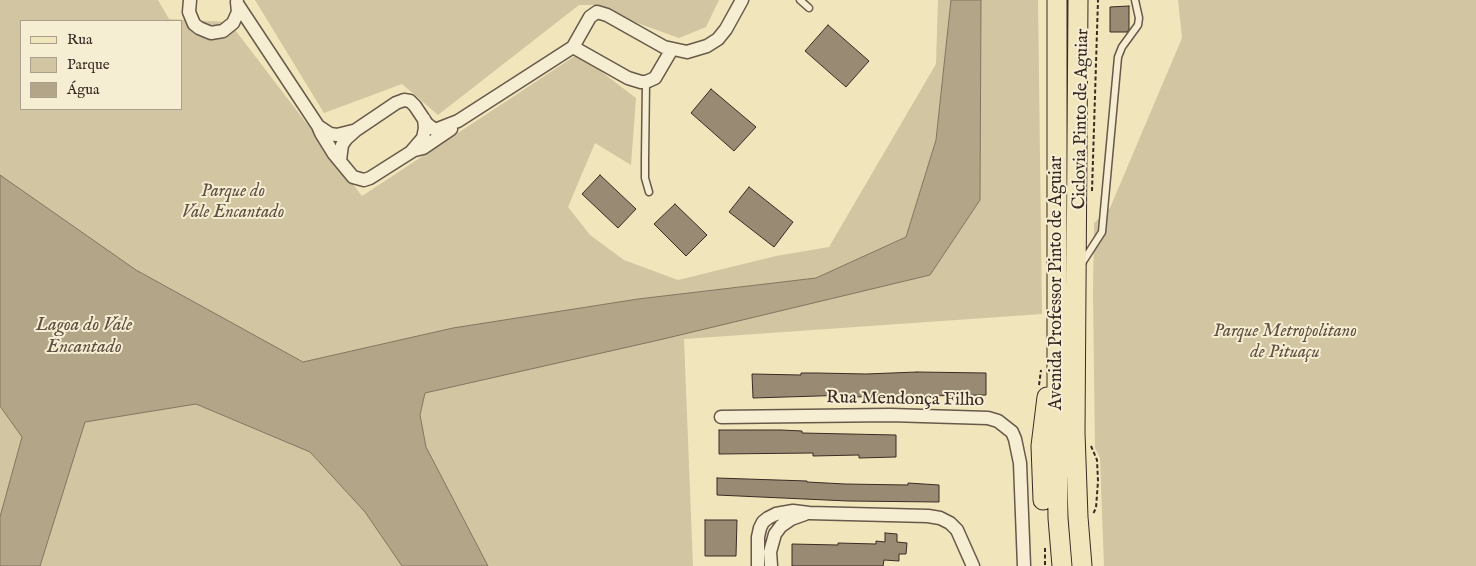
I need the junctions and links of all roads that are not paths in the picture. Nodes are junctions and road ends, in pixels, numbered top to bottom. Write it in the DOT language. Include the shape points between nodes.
graph roads {
  1 [pos="190,0"];
  2 [pos="742,0"];
  3 [pos="800,0"];
  4 [pos="1057,0"];
  5 [pos="1078,0"];
  6 [pos="1135,0"];
  7 [pos="237,2"];
  8 [pos="809,8"];
  9 [pos="574,47"];
  10 [pos="672,49"];
  11 [pos="646,82"];
  12 [pos="424,119"];
  13 [pos="458,121"];
  14 [pos="318,126"];
  15 [pos="356,130"];
  16 [pos="411,152"];
  17 [pos="340,160"];
  18 [pos="649,192"];
  19 [pos="1076,270"];
  20 [pos="1056,331"];
  21 [pos="721,417"];
  22 [pos="1021,480"];
  23 [pos="1042,480"];
  24 [pos="1078,499"];
  25 [pos="1050,500"];
  26 [pos="1022,503"];
  27 [pos="809,513"];
  28 [pos="758,566"];
  29 [pos="771,566"];
  30 [pos="972,566"];
  31 [pos="1024,566"];
  32 [pos="1062,566"];
  33 [pos="1082,566"];
  1 -- 7 [label="street" via="189,12 194,24 210,33 223,31 233,23"];
  2 -- 10 [label="street" via="726,30 707,46 687,52"];
  3 -- 8 [label="lane"];
  4 -- 20 [label="main road, Avenida Professor Pinto de Aguiar"];
  5 -- 19 [label="main road, Avenida Professor Pinto de Aguiar"];
  6 -- 19 [label="lane" via="1138,25 1118,57 1102,232"];
  7 -- 14 [label="street"];
  9 -- 10 [label="street" via="590,17 597,12"];
  9 -- 11 [label="street" via="628,78"];
  9 -- 13 [label="street"];
  10 -- 11 [label="street" via="659,73"];
  11 -- 18 [label="lane" via="645,178"];
  12 -- 13 [label="street" via="435,130"];
  12 -- 15 [label="street" via="410,101 404,100"];
  12 -- 16 [label="street" via="423,138"];
  13 -- 16 [label="street" via="450,131"];
  14 -- 15 [label="street" via="337,136"];
  14 -- 17 [label="street" via="320,134"];
  15 -- 17 [label="street" via="342,145"];
  16 -- 17 [label="street" via="364,180 353,177"];
  19 -- 24 [label="main road, Avenida Professor Pinto de Aguiar"];
  20 -- 23 [label="main road" via="1041,440"];
  20 -- 25 [label="main road, Avenida Professor Pinto de Aguiar"];
  21 -- 22 [label="street, Rua Mendonça Filho" via="890,415 988,418 1006,425 1012,432"];
  22 -- 23 [label="street"];
  22 -- 26 [label="street, Rua Mendonça Filho"];
  23 -- 25 [label="main road"];
  24 -- 25 [label="street"];
  24 -- 33 [label="main road, Avenida Professor Pinto de Aguiar"];
  25 -- 26 [label="street"];
  25 -- 32 [label="main road, Avenida Professor Pinto de Aguiar"];
  26 -- 31 [label="street, Rua Mendonça Filho"];
  27 -- 28 [label="street" via="788,511 763,522 758,537"];
  27 -- 29 [label="street" via="781,526 775,534"];
  27 -- 30 [label="street" via="940,518 957,530"];
}
